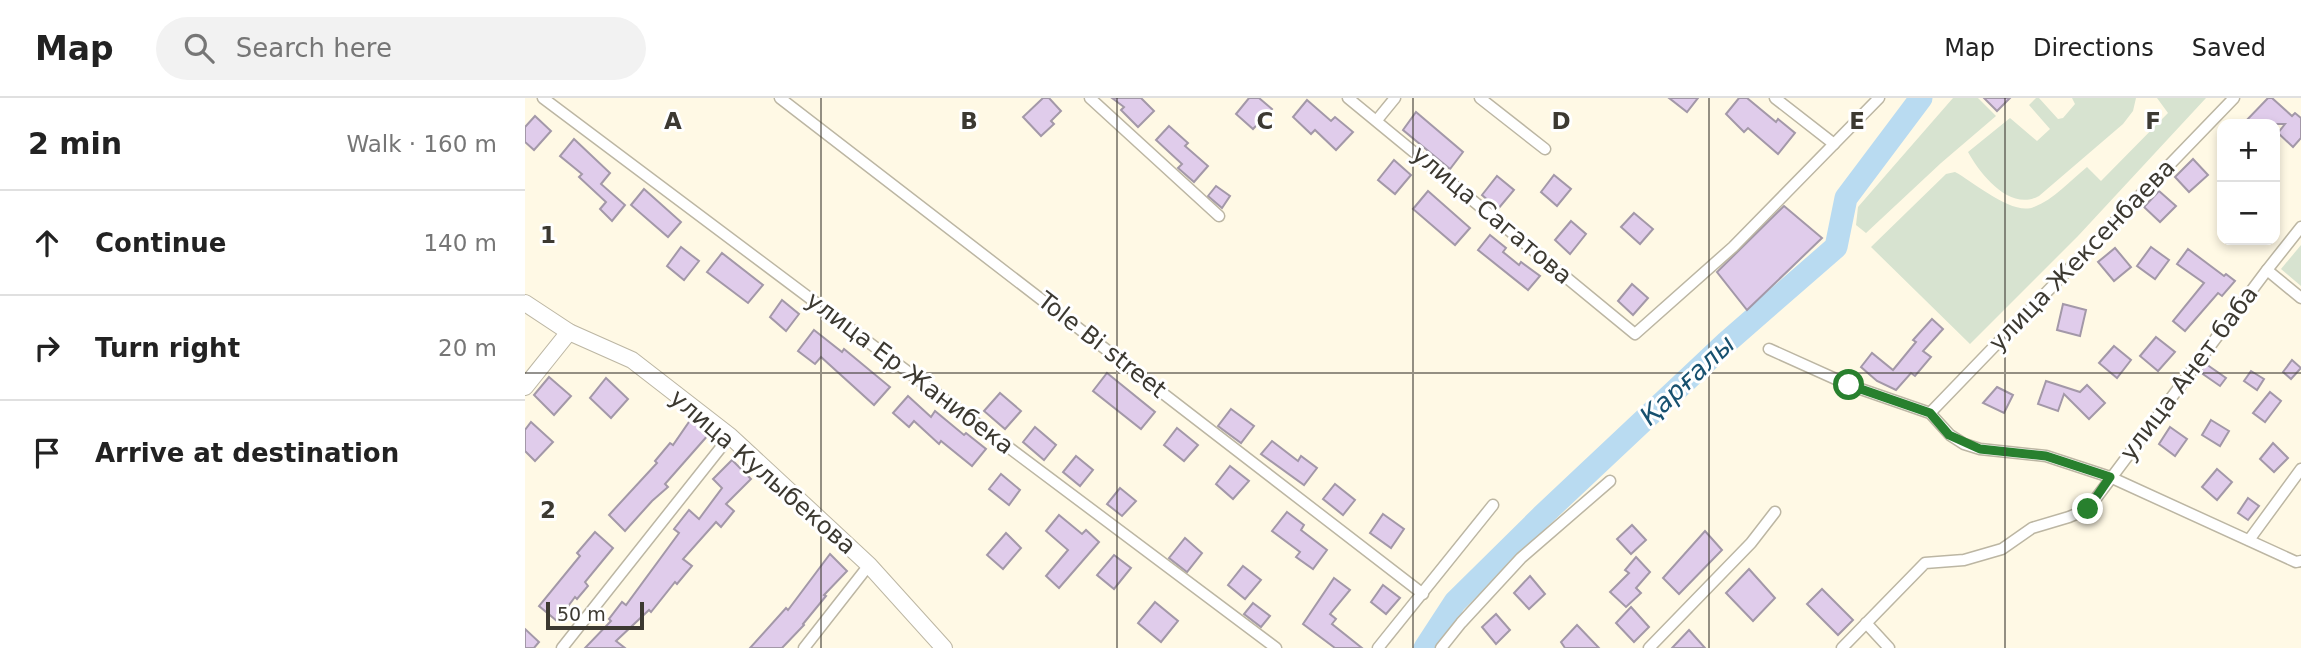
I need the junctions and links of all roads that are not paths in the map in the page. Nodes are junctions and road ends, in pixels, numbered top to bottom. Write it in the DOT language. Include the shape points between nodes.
graph roads {
  1 [pos="543,98"];
  2 [pos="780,98"];
  3 [pos="1090,98"];
  4 [pos="1348,98"];
  5 [pos="1395,98"];
  6 [pos="1480,98"];
  7 [pos="1775,98"];
  8 [pos="1879,98"];
  9 [pos="2235,98"];
  10 [pos="1377,120"];
  11 [pos="1834,144"];
  12 [pos="1545,149"];
  13 [pos="1219,216"];
  14 [pos="2301,227"];
  15 [pos="2271,273"];
  16 [pos="2301,298"];
  17 [pos="525,303"];
  18 [pos="569,332"];
  19 [pos="1769,349"];
  20 [pos="525,387"];
  21 [pos="1930,413"];
  22 [pos="730,436"];
  23 [pos="2301,469"];
  24 [pos="2110,477"];
  25 [pos="1610,481"];
  26 [pos="1493,505"];
  27 [pos="1775,512"];
  28 [pos="2249,540"];
  29 [pos="2301,561"];
  30 [pos="869,565"];
  31 [pos="1423,594"];
  32 [pos="1866,623"];
  33 [pos="562,648"];
  34 [pos="804,648"];
  35 [pos="944,648"];
  36 [pos="1276,648"];
  37 [pos="1378,648"];
  38 [pos="1441,648"];
  39 [pos="1649,648"];
  40 [pos="1842,648"];
  41 [pos="1889,648"];
  1 -- 36 [label="street, улица Ер Жанибека"];
  2 -- 31 [label="street, Tole Bi street"];
  3 -- 13 [label="street"];
  4 -- 10 [label="street, улица Сагатова"];
  5 -- 10 [label="street"];
  6 -- 12 [label="street"];
  7 -- 11 [label="street"];
  8 -- 11 [label="street"];
  9 -- 21 [label="street, улица Жексенбаева"];
  10 -- 11 [label="street, улица Сагатова" via="1635,334 1733,247"];
  14 -- 15 [label="street, улица Анет баба"];
  15 -- 16 [label="street"];
  15 -- 24 [label="street, улица Анет баба"];
  17 -- 18 [label="street, улица Кулыбекова"];
  18 -- 20 [label="street"];
  18 -- 22 [label="street, улица Кулыбекова" via="632,360"];
  19 -- 21 [label="street" via="1849,385"];
  21 -- 24 [label="street" via="1964,444 2046,456"];
  22 -- 30 [label="street, улица Кулыбекова"];
  22 -- 33 [label="street"];
  23 -- 28 [label="street"];
  24 -- 28 [label="street"];
  24 -- 32 [label="street, улица Анет баба" via="2088,509 2032,528 2003,549 1926,563"];
  25 -- 38 [label="street" via="1521,558"];
  26 -- 31 [label="street"];
  27 -- 39 [label="street"];
  28 -- 29 [label="street"];
  30 -- 34 [label="street"];
  30 -- 35 [label="street, улица Кулыбекова"];
  31 -- 37 [label="street"];
  32 -- 40 [label="street, улица Анет баба"];
  32 -- 41 [label="street"];
}
